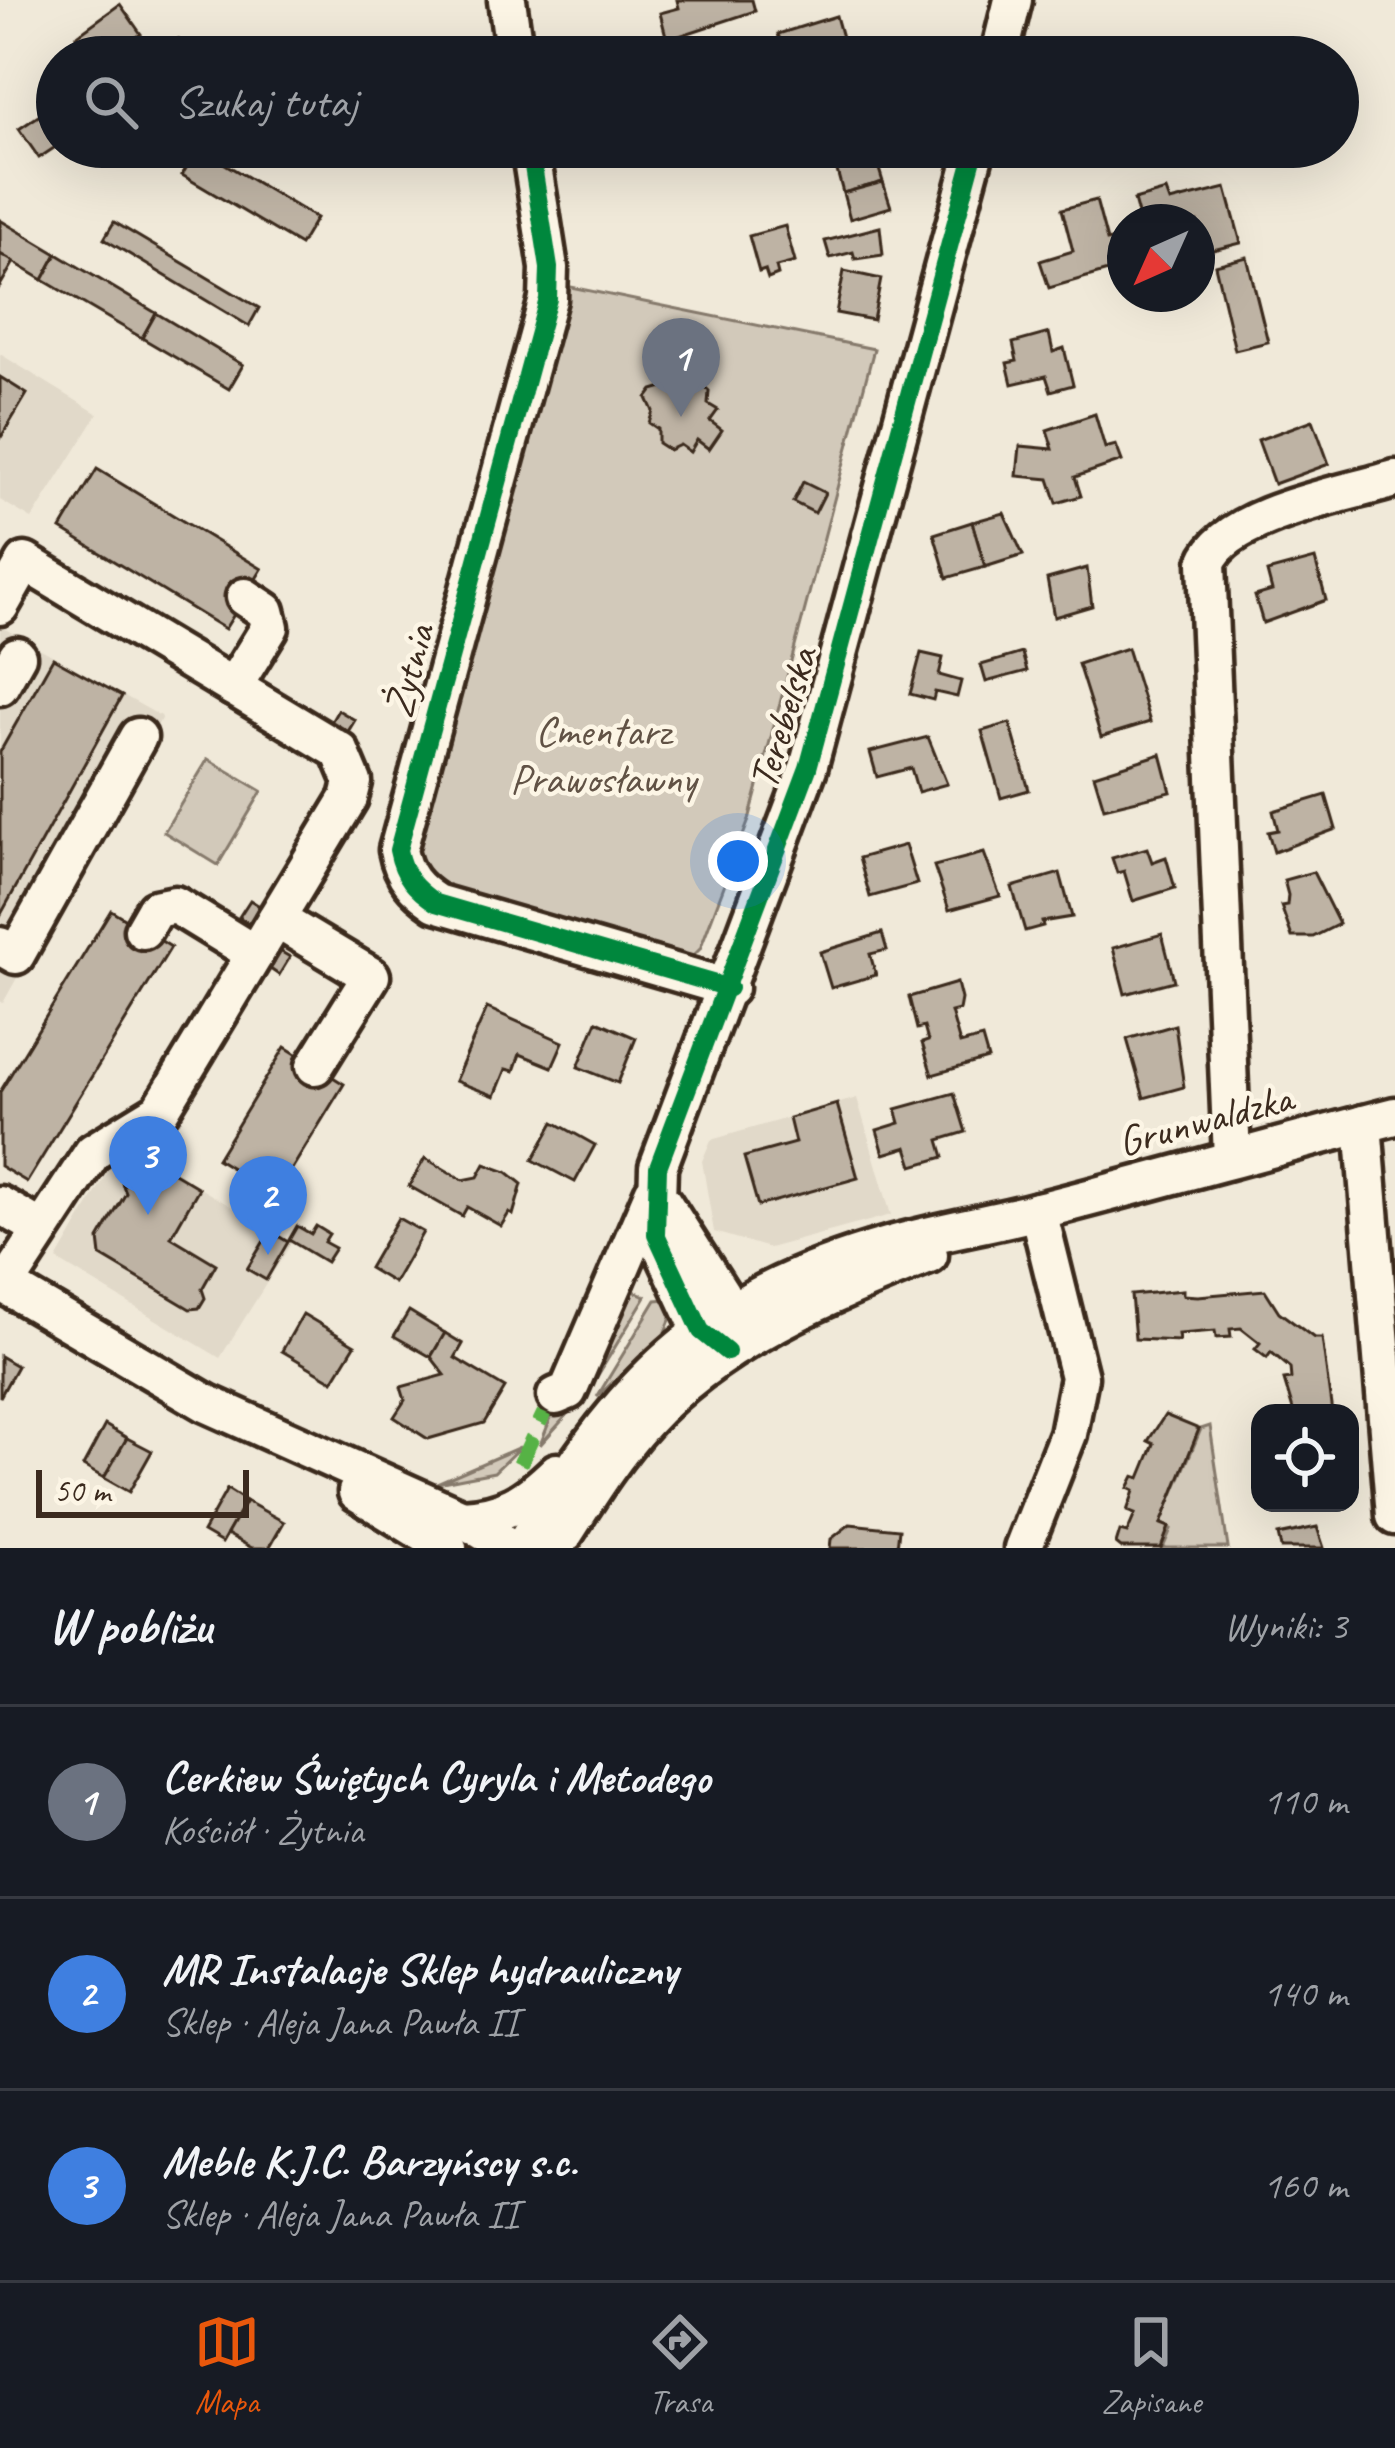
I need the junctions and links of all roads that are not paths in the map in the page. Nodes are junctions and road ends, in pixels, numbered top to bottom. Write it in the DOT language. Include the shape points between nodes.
graph roads {
  1 [pos="508,0"];
  2 [pos="1013,0"];
  3 [pos="512,36"];
  4 [pos="1004,36"];
  5 [pos="533,168"];
  6 [pos="970,168"];
  7 [pos="1395,479"];
  8 [pos="245,597"];
  9 [pos="0,606"];
  10 [pos="233,687"];
  11 [pos="138,737"];
  12 [pos="276,919"];
  13 [pos="143,930"];
  14 [pos="0,946"];
  15 [pos="255,954"];
  16 [pos="729,988"];
  17 [pos="316,1066"];
  18 [pos="1379,1120"];
  19 [pos="1232,1158"];
  20 [pos="654,1190"];
  21 [pos="0,1204"];
  22 [pos="1038,1211"];
  23 [pos="40,1228"];
  24 [pos="705,1265"];
  25 [pos="797,1276"];
  26 [pos="3,1283"];
  27 [pos="718,1333"];
  28 [pos="556,1396"];
  29 [pos="585,1445"];
  30 [pos="1395,1516"];
  31 [pos="455,1533"];
  32 [pos="511,1548"];
  33 [pos="522,1548"];
  34 [pos="554,1548"];
  35 [pos="1023,1548"];
  1 -- 3 [label="street"];
  2 -- 4 [label="street"];
  5 -- 16 [label="street, Żytnia" via="548,299 400,863 412,886 436,903"];
  6 -- 16 [label="street, Terebelska" via="808,768"];
  7 -- 19 [label="street" via="1237,528 1207,562"];
  8 -- 10 [label="street" via="266,611 270,627"];
  9 -- 10 [label="street" via="25,562"];
  10 -- 12 [label="street" via="340,751 353,782"];
  11 -- 14 [label="street" via="16,955"];
  12 -- 15 [label="street"];
  12 -- 17 [label="street" via="371,976"];
  13 -- 15 [label="street" via="155,909 175,905"];
  15 -- 23 [label="street" via="160,1112 94,1152"];
  16 -- 20 [label="street, Terebelska"];
  18 -- 19 [label="street, Grunwaldzka"];
  18 -- 30 [label="street"];
  19 -- 22 [label="street, Grunwaldzka"];
  20 -- 24 [label="street"];
  20 -- 27 [label="street, Terebelska" via="656,1234"];
  20 -- 28 [label="street, Terebelska" via="568,1390"];
  21 -- 23 [label="street"];
  22 -- 25 [label="street"];
  22 -- 27 [label="street" via="810,1305"];
  22 -- 35 [label="street" via="1078,1377 1068,1434"];
  23 -- 26 [label="street"];
  24 -- 25 [label="street" via="757,1282"];
  24 -- 27 [label="street"];
  25 -- 27 [label="street"];
  26 -- 31 [label="street" via="206,1403"];
  27 -- 29 [label="street" via="630,1391"];
  27 -- 34 [label="street"];
  29 -- 31 [label="street" via="527,1500"];
  29 -- 33 [label="street"];
  31 -- 32 [label="street"];
}
